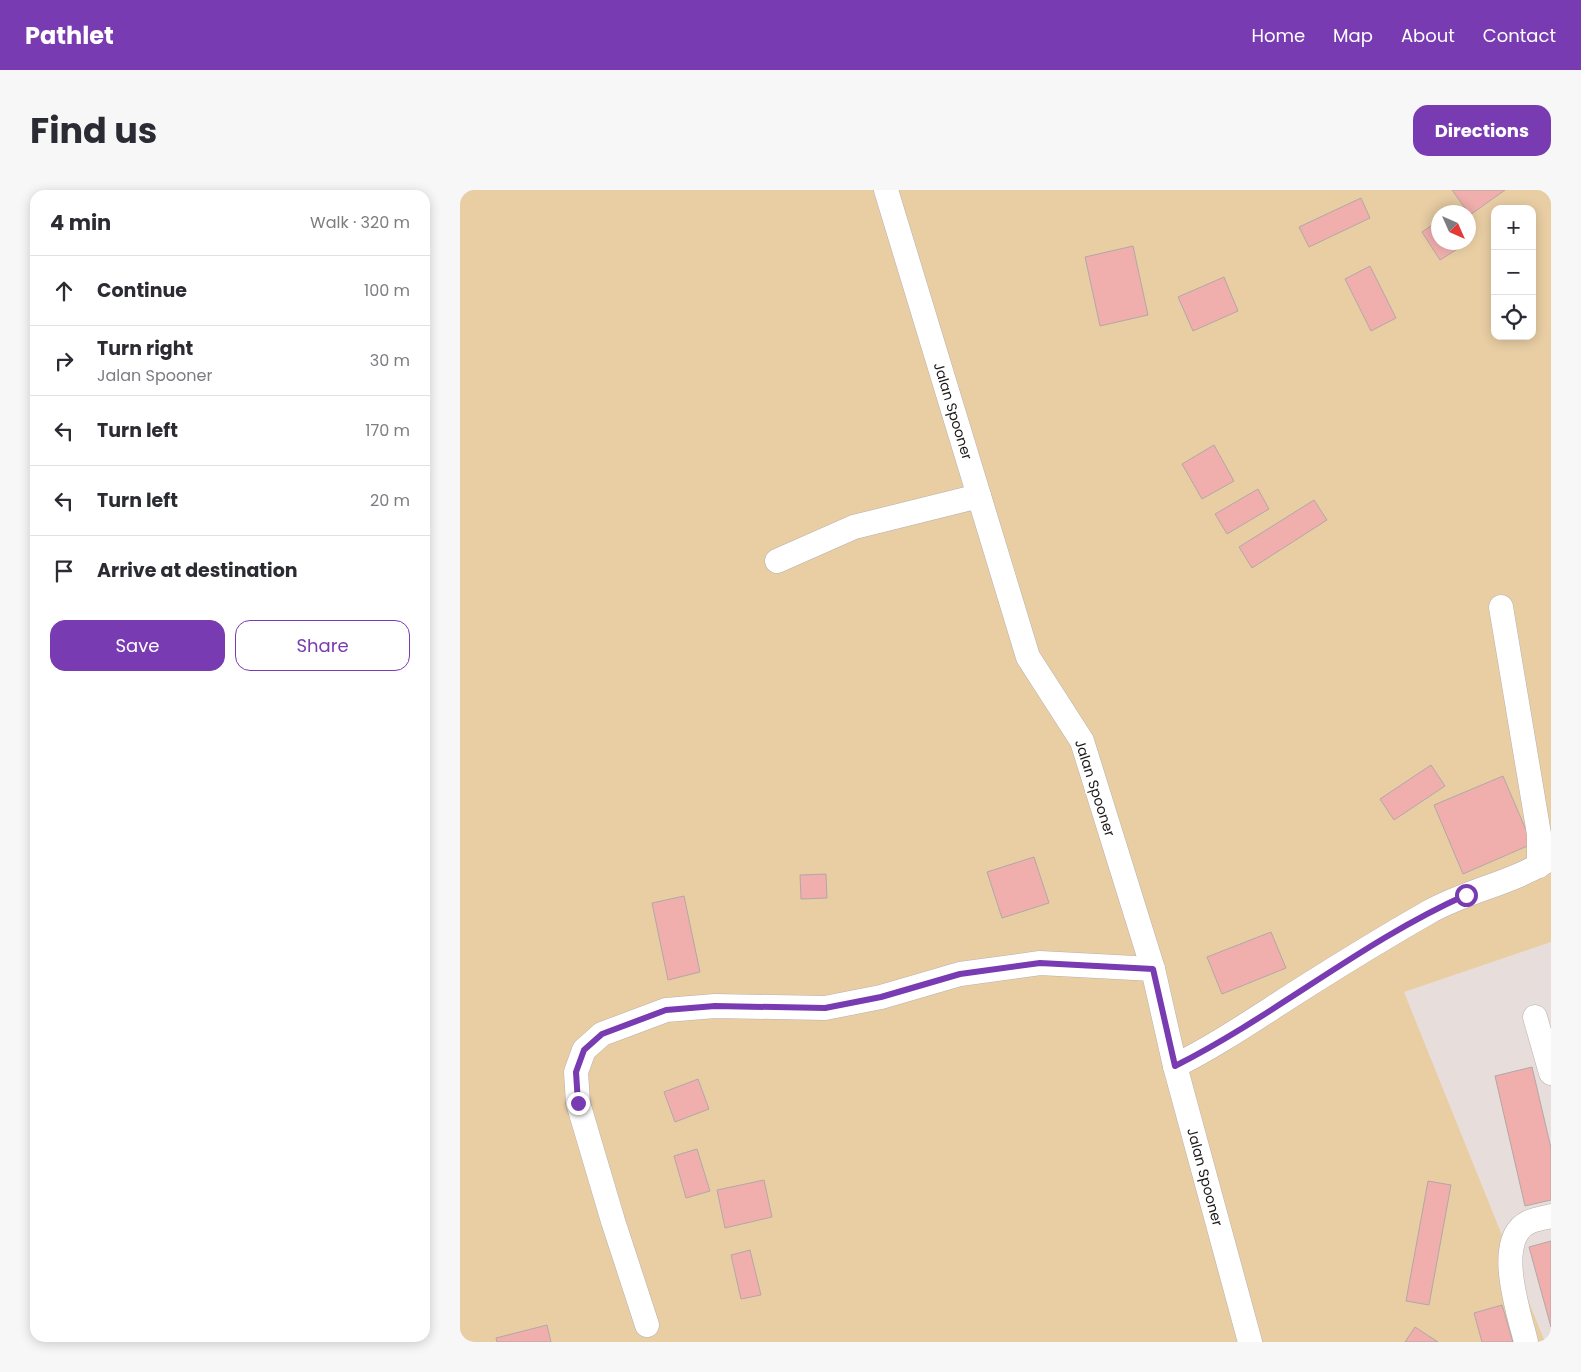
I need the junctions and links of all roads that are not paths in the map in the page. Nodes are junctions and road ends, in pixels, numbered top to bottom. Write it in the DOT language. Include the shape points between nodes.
graph roads {
  1 [pos="886,190"];
  2 [pos="980,496"];
  3 [pos="777,561"];
  4 [pos="1501,607"];
  5 [pos="1545,862"];
  6 [pos="1153,969"];
  7 [pos="1535,1017"];
  8 [pos="1175,1066"];
  9 [pos="1551,1073"];
  10 [pos="1551,1216"];
  11 [pos="647,1326"];
  12 [pos="1250,1342"];
  13 [pos="1526,1342"];
  1 -- 2 [label="street, Jalan Spooner"];
  2 -- 3 [label="street" via="854,527"];
  2 -- 6 [label="street, Jalan Spooner" via="1028,657 1082,740"];
  4 -- 5 [label="street"];
  5 -- 8 [label="street" via="1432,910 1226,1038"];
  6 -- 8 [label="street, Jalan Spooner"];
  6 -- 11 [label="street" via="1040,963 960,974 881,997 825,1008 715,1006 666,1010 602,1034 584,1050 576,1072 578,1103"];
  7 -- 9 [label="street"];
  8 -- 12 [label="street, Jalan Spooner"];
  10 -- 13 [label="street" via="1527,1222 1511,1243 1511,1274"];
}
